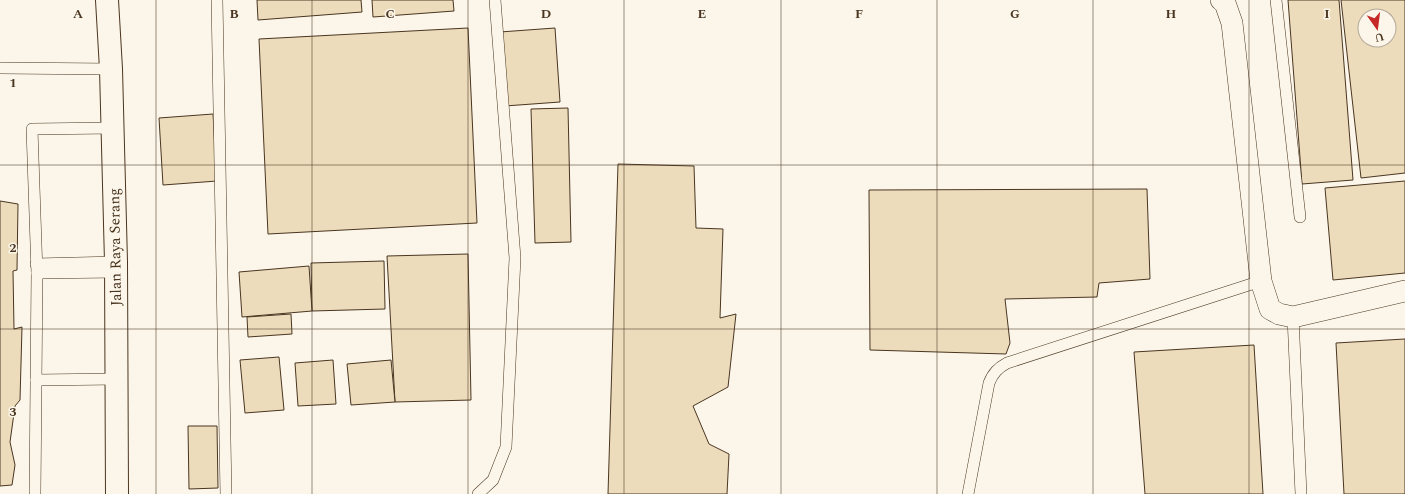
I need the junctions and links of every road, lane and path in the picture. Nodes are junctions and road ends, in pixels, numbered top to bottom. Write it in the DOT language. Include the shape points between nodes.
graph roads {
  1 [pos="107,0"];
  2 [pos="217,0"];
  3 [pos="496,0"];
  4 [pos="1221,0"];
  5 [pos="1276,0"];
  6 [pos="0,68"];
  7 [pos="111,69"];
  8 [pos="112,128"];
  9 [pos="1300,217"];
  10 [pos="116,267"];
  11 [pos="37,269"];
  12 [pos="1261,282"];
  13 [pos="1405,291"];
  14 [pos="1293,317"];
  15 [pos="116,379"];
  16 [pos="36,380"];
  17 [pos="35,494"];
  18 [pos="117,494"];
  19 [pos="226,494"];
  20 [pos="478,494"];
  21 [pos="968,494"];
  22 [pos="1301,494"];
  1 -- 7 [label="highway, Jalan Raya Serang"];
  2 -- 19 [label="lane"];
  3 -- 20 [label="lane" via="515,258 506,447 493,480"];
  4 -- 12 [label="street" via="1225,3 1232,23"];
  5 -- 9 [label="lane"];
  6 -- 7 [label="lane"];
  7 -- 8 [label="highway, Jalan Raya Serang"];
  8 -- 10 [label="highway, Jalan Raya Serang"];
  8 -- 11 [label="lane" via="32,129"];
  10 -- 11 [label="lane"];
  10 -- 15 [label="highway, Jalan Raya Serang"];
  11 -- 16 [label="lane"];
  12 -- 14 [label="street" via="1270,309"];
  12 -- 21 [label="lane" via="1000,367 992,374 989,383"];
  13 -- 14 [label="street"];
  14 -- 22 [label="lane"];
  15 -- 16 [label="lane"];
  15 -- 18 [label="highway, Jalan Raya Serang"];
  16 -- 17 [label="lane"];
}
